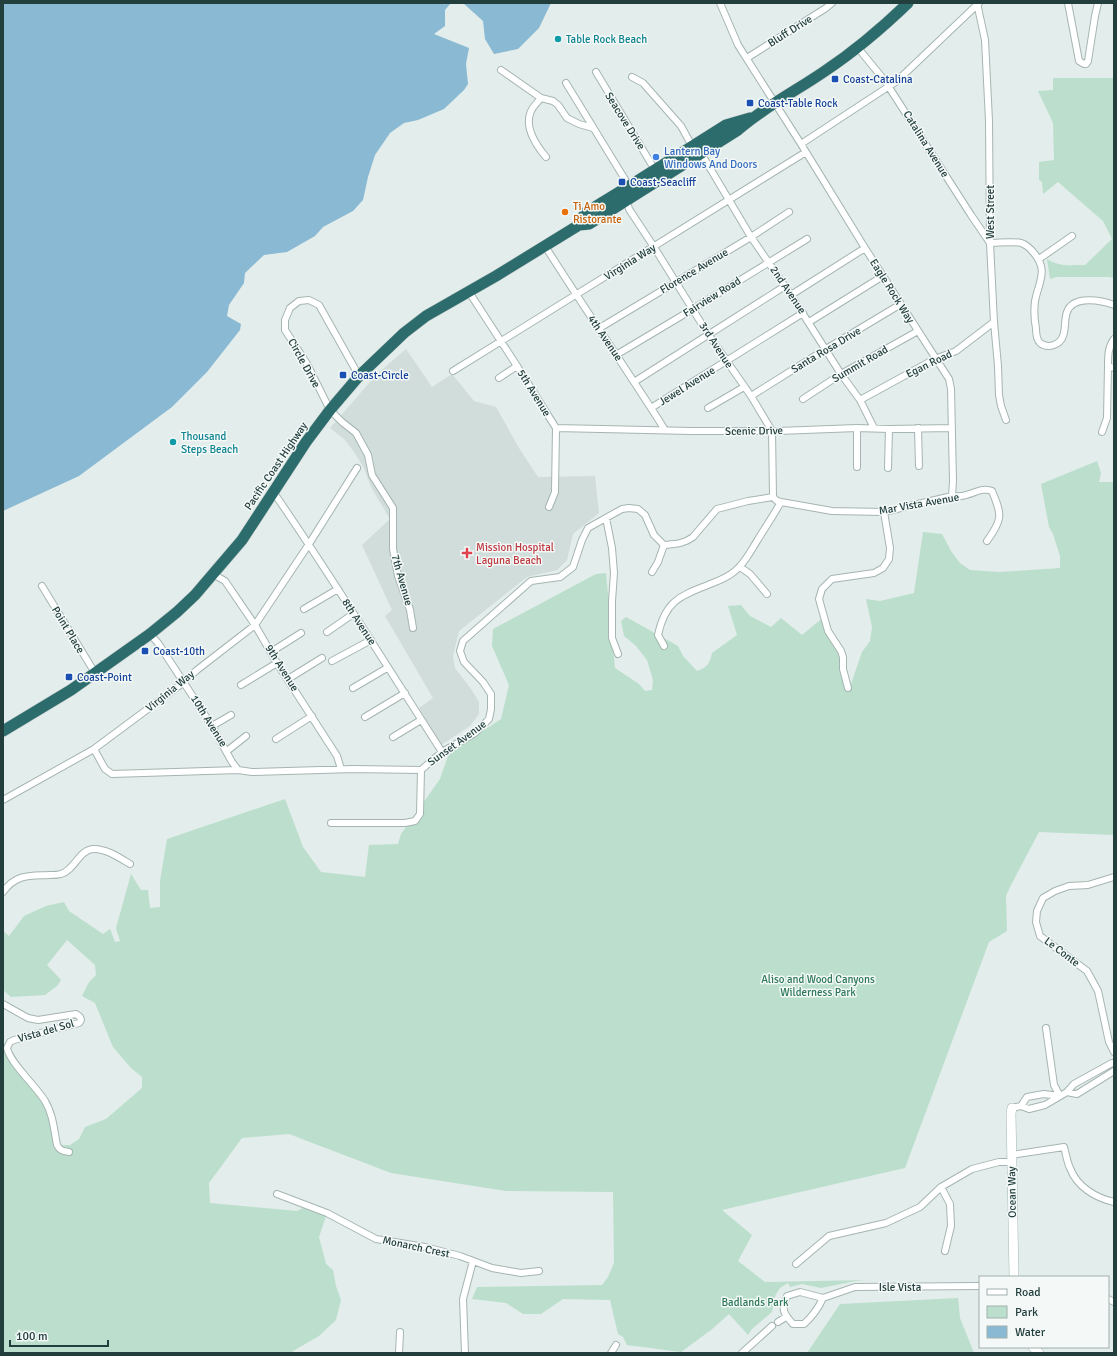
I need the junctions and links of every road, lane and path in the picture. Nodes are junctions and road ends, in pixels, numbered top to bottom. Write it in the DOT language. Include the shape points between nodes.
graph roads {
  1 [pos="720,3"];
  2 [pos="832,3"];
  3 [pos="908,3"];
  4 [pos="978,3"];
  5 [pos="1068,3"];
  6 [pos="1098,3"];
  7 [pos="825,6"];
  8 [pos="858,48"];
  9 [pos="746,58"];
  10 [pos="501,70"];
  11 [pos="596,72"];
  12 [pos="632,77"];
  13 [pos="566,83"];
  14 [pos="889,86"];
  15 [pos="541,98"];
  16 [pos="775,103"];
  17 [pos="753,117"];
  18 [pos="593,128"];
  19 [pos="801,144"];
  20 [pos="696,150"];
  21 [pos="806,152"];
  22 [pos="546,157"];
  23 [pos="658,168"];
  24 [pos="629,186"];
  25 [pos="621,200"];
  26 [pos="728,200"];
  27 [pos="789,212"];
  28 [pos="1072,236"];
  29 [pos="751,237"];
  30 [pos="807,239"];
  31 [pos="990,243"];
  32 [pos="545,246"];
  33 [pos="654,247"];
  34 [pos="865,248"];
  35 [pos="1039,259"];
  36 [pos="769,262"];
  37 [pos="884,276"];
  38 [pos="676,282"];
  39 [pos="785,286"];
  40 [pos="469,292"];
  41 [pos="576,295"];
  42 [pos="791,295"];
  43 [pos="901,304"];
  44 [pos="1114,305"];
  45 [pos="693,309"];
  46 [pos="803,313"];
  47 [pos="809,322"];
  48 [pos="994,322"];
  49 [pos="598,328"];
  50 [pos="918,331"];
  51 [pos="708,334"];
  52 [pos="1114,339"];
  53 [pos="502,342"];
  54 [pos="826,349"];
  55 [pos="616,355"];
  56 [pos="935,358"];
  57 [pos="727,361"];
  58 [pos="517,366"];
  59 [pos="1111,367"];
  60 [pos="453,371"];
  61 [pos="841,374"];
  62 [pos="359,376"];
  63 [pos="499,378"];
  64 [pos="634,382"];
  65 [pos="744,387"];
  66 [pos="751,396"];
  67 [pos="803,399"];
  68 [pos="860,400"];
  69 [pos="651,408"];
  70 [pos="708,408"];
  71 [pos="330,410"];
  72 [pos="1006,420"];
  73 [pos="556,428"];
  74 [pos="857,428"];
  75 [pos="874,428"];
  76 [pos="918,428"];
  77 [pos="952,428"];
  78 [pos="889,429"];
  79 [pos="665,430"];
  80 [pos="772,431"];
  81 [pos="1102,432"];
  82 [pos="919,466"];
  83 [pos="857,467"];
  84 [pos="357,468"];
  85 [pos="888,468"];
  86 [pos="274,493"];
  87 [pos="952,496"];
  88 [pos="773,497"];
  89 [pos="781,502"];
  90 [pos="549,507"];
  91 [pos="884,512"];
  92 [pos="606,518"];
  93 [pos="987,541"];
  94 [pos="309,544"];
  95 [pos="664,545"];
  96 [pos="740,567"];
  97 [pos="652,572"];
  98 [pos="213,574"];
  99 [pos="42,586"];
  100 [pos="338,589"];
  101 [pos="767,594"];
  102 [pos="304,609"];
  103 [pos="353,614"];
  104 [pos="255,625"];
  105 [pos="413,628"];
  106 [pos="327,632"];
  107 [pos="301,633"];
  108 [pos="150,634"];
  109 [pos="371,640"];
  110 [pos="664,646"];
  111 [pos="271,652"];
  112 [pos="618,654"];
  113 [pos="322,658"];
  114 [pos="332,661"];
  115 [pos="277,663"];
  116 [pos="388,668"];
  117 [pos="95,673"];
  118 [pos="288,679"];
  119 [pos="184,682"];
  120 [pos="241,685"];
  121 [pos="353,688"];
  122 [pos="848,688"];
  123 [pos="405,693"];
  124 [pos="231,715"];
  125 [pos="312,716"];
  126 [pos="365,717"];
  127 [pos="422,720"];
  128 [pos="212,726"];
  129 [pos="3,731"];
  130 [pos="246,736"];
  131 [pos="393,737"];
  132 [pos="276,739"];
  133 [pos="94,749"];
  134 [pos="227,751"];
  135 [pos="442,752"];
  136 [pos="238,770"];
  137 [pos="340,770"];
  138 [pos="421,770"];
  139 [pos="3,800"];
  140 [pos="330,823"];
  141 [pos="130,864"];
  142 [pos="1114,877"];
  143 [pos="3,892"];
  144 [pos="3,1004"];
  145 [pos="1046,1028"];
  146 [pos="1114,1052"];
  147 [pos="1114,1063"];
  148 [pos="1114,1070"];
  149 [pos="1068,1092"];
  150 [pos="1060,1096"];
  151 [pos="1017,1107"];
  152 [pos="69,1152"];
  153 [pos="1011,1159"];
  154 [pos="941,1187"];
  155 [pos="277,1194"];
  156 [pos="1114,1202"];
  157 [pos="945,1251"];
  158 [pos="473,1261"];
  159 [pos="796,1264"];
  160 [pos="539,1271"];
  161 [pos="1014,1276"];
  162 [pos="979,1286"];
  163 [pos="822,1298"];
  164 [pos="786,1317"];
  165 [pos="778,1322"];
  166 [pos="772,1326"];
  167 [pos="400,1332"];
  168 [pos="616,1345"];
  169 [pos="399,1353"];
  170 [pos="465,1353"];
  171 [pos="612,1353"];
  172 [pos="742,1353"];
  1 -- 9 [label="street, Eagle Rock Way"];
  2 -- 7 [label="street, Bluff Drive"];
  3 -- 8 [label="highway, Pacific Coast Highway"];
  4 -- 14 [label="street"];
  4 -- 31 [label="street, West Street" via="985,40 990,121"];
  5 -- 6 [label="street" via="1079,61 1084,64 1088,61"];
  7 -- 9 [label="street, Bluff Drive"];
  8 -- 14 [label="street, Catalina Avenue"];
  8 -- 16 [label="highway, Pacific Coast Highway"];
  9 -- 16 [label="street, Eagle Rock Way"];
  10 -- 15 [label="street"];
  11 -- 23 [label="street, Seacove Drive"];
  12 -- 20 [label="street, 2nd Avenue" via="643,83 682,126"];
  13 -- 18 [label="street"];
  14 -- 19 [label="street"];
  14 -- 31 [label="street, Catalina Avenue"];
  15 -- 18 [label="street" via="553,101 567,118"];
  15 -- 22 [label="street" via="530,113 529,129"];
  16 -- 17 [label="highway, Pacific Coast Highway"];
  16 -- 19 [label="street, Eagle Rock Way"];
  17 -- 20 [label="highway, Pacific Coast Highway" via="738,130"];
  17 -- 20 [label="highway, Pacific Coast Highway" via="726,125"];
  18 -- 24 [label="street"];
  19 -- 21 [label="street, Eagle Rock Way"];
  20 -- 23 [label="highway, Pacific Coast Highway" via="673,158"];
  20 -- 25 [label="highway, Pacific Coast Highway"];
  20 -- 26 [label="street, 2nd Avenue"];
  21 -- 26 [label="street, Virginia Way"];
  21 -- 34 [label="street, Eagle Rock Way"];
  23 -- 24 [label="highway, Pacific Coast Highway"];
  23 -- 25 [label="highway" via="660,172"];
  24 -- 25 [label="highway, Pacific Coast Highway"];
  25 -- 32 [label="highway, Pacific Coast Highway" via="589,224 579,225"];
  25 -- 33 [label="street, 3rd Avenue"];
  26 -- 29 [label="street, 2nd Avenue"];
  26 -- 33 [label="street, Virginia Way"];
  27 -- 29 [label="street, Florence Avenue"];
  28 -- 35 [label="street"];
  29 -- 36 [label="street, 2nd Avenue"];
  29 -- 38 [label="street, Florence Avenue"];
  30 -- 36 [label="street, Fairview Road"];
  31 -- 35 [label="street" via="1021,243"];
  31 -- 48 [label="street, West Street"];
  32 -- 40 [label="highway, Pacific Coast Highway"];
  32 -- 41 [label="street, 4th Avenue"];
  33 -- 38 [label="street, 3rd Avenue"];
  33 -- 41 [label="street, Virginia Way"];
  34 -- 37 [label="street, Eagle Rock Way"];
  34 -- 42 [label="street"];
  35 -- 44 [label="street" via="1042,276 1034,315 1037,337 1041,344 1053,345 1060,342 1064,336 1068,310 1074,304 1095,301"];
  36 -- 39 [label="street, 2nd Avenue"];
  36 -- 45 [label="street, Fairview Road"];
  37 -- 43 [label="street, Eagle Rock Way"];
  37 -- 47 [label="street"];
  38 -- 45 [label="street, 3rd Avenue"];
  38 -- 49 [label="street, Florence Avenue"];
  39 -- 42 [label="street, 2nd Avenue"];
  39 -- 51 [label="street"];
  40 -- 53 [label="street, 5th Avenue"];
  40 -- 62 [label="highway, Pacific Coast Highway" via="410,328"];
  41 -- 49 [label="street, 4th Avenue"];
  41 -- 53 [label="street, Virginia Way"];
  42 -- 46 [label="street, 2nd Avenue"];
  43 -- 50 [label="street, Eagle Rock Way"];
  43 -- 54 [label="street, Santa Rosa Drive"];
  45 -- 51 [label="street, 3rd Avenue"];
  45 -- 55 [label="street, Fairview Road"];
  46 -- 47 [label="street, 2nd Avenue"];
  46 -- 57 [label="street, Jewel Avenue"];
  47 -- 54 [label="street, 2nd Avenue"];
  48 -- 56 [label="street, Egan Road" via="956,352"];
  48 -- 72 [label="street, West Street" via="999,395"];
  49 -- 55 [label="street, 4th Avenue"];
  50 -- 56 [label="street, Eagle Rock Way"];
  50 -- 61 [label="street, Summit Road"];
  51 -- 57 [label="street, 3rd Avenue"];
  51 -- 64 [label="street"];
  52 -- 59 [label="street" via="1109,347"];
  53 -- 58 [label="street, 5th Avenue"];
  53 -- 60 [label="street, Virginia Way"];
  54 -- 61 [label="street, 2nd Avenue"];
  54 -- 66 [label="street, Santa Rosa Drive"];
  55 -- 64 [label="street, 4th Avenue"];
  56 -- 68 [label="street, Egan Road"];
  56 -- 77 [label="street, Eagle Rock Way" via="949,379"];
  57 -- 65 [label="street, 3rd Avenue"];
  57 -- 69 [label="street, Jewel Avenue"];
  58 -- 63 [label="street"];
  58 -- 73 [label="street, 5th Avenue"];
  59 -- 81 [label="street" via="1107,418"];
  61 -- 67 [label="street, Summit Road"];
  61 -- 68 [label="street, 2nd Avenue"];
  62 -- 71 [label="highway, Pacific Coast Highway"];
  62 -- 71 [label="street, Circle Drive" via="319,305 309,300 299,301 290,308 285,320 285,330 308,364"];
  64 -- 69 [label="street, 4th Avenue"];
  65 -- 66 [label="street, 3rd Avenue"];
  65 -- 70 [label="street"];
  66 -- 80 [label="street, 3rd Avenue"];
  68 -- 75 [label="street, 2nd Avenue"];
  69 -- 79 [label="street, 4th Avenue"];
  71 -- 86 [label="highway, Pacific Coast Highway"];
  71 -- 105 [label="street, 7th Avenue" via="356,433 368,455 372,475 393,508 393,549"];
  73 -- 79 [label="street, Scenic Drive"];
  73 -- 90 [label="street, 5th Avenue" via="555,492"];
  74 -- 75 [label="street, Scenic Drive"];
  74 -- 80 [label="street, Scenic Drive"];
  74 -- 83 [label="street"];
  75 -- 78 [label="street, Scenic Drive"];
  76 -- 77 [label="street, Scenic Drive"];
  76 -- 78 [label="street, Scenic Drive"];
  76 -- 82 [label="street"];
  77 -- 87 [label="street, Eagle Rock Way"];
  78 -- 85 [label="street"];
  79 -- 80 [label="street, Scenic Drive"];
  80 -- 88 [label="street"];
  84 -- 94 [label="street, Virginia Way"];
  86 -- 94 [label="street, 8th Avenue"];
  86 -- 98 [label="highway, Pacific Coast Highway" via="242,540"];
  87 -- 91 [label="street, Mar Vista Avenue"];
  87 -- 93 [label="street, Mar Vista Avenue" via="963,496 988,489 992,491 1000,518"];
  88 -- 89 [label="street, Mar Vista Avenue"];
  88 -- 95 [label="street" via="717,509 694,537 680,544"];
  89 -- 91 [label="street, Mar Vista Avenue" via="832,510"];
  89 -- 96 [label="street"];
  91 -- 122 [label="street" via="890,548 889,559 883,568 874,573 832,579 822,589 819,599 828,631 843,657"];
  92 -- 95 [label="street" via="622,509 638,509 645,515 654,535"];
  92 -- 112 [label="street" via="614,573 612,638"];
  92 -- 135 [label="street, Sunset Avenue" via="588,528 573,567 560,577 531,581 463,641 460,651 464,662 491,694 489,720 475,733"];
  94 -- 100 [label="street, 8th Avenue"];
  94 -- 104 [label="street, Virginia Way"];
  95 -- 97 [label="street"];
  96 -- 101 [label="street" via="750,574"];
  96 -- 110 [label="street" via="725,578 674,602 661,623 658,635"];
  98 -- 104 [label="street, 9th Avenue" via="224,581"];
  98 -- 108 [label="highway, Pacific Coast Highway" via="177,612"];
  99 -- 117 [label="street, Point Place"];
  100 -- 102 [label="street"];
  100 -- 103 [label="street, 8th Avenue"];
  103 -- 106 [label="street"];
  103 -- 109 [label="street, 8th Avenue"];
  104 -- 111 [label="street, 9th Avenue"];
  104 -- 119 [label="street, Virginia Way"];
  107 -- 111 [label="street"];
  108 -- 117 [label="highway, Pacific Coast Highway"];
  108 -- 119 [label="street, 10th Avenue"];
  109 -- 114 [label="street"];
  109 -- 116 [label="street, 8th Avenue"];
  111 -- 115 [label="street, 9th Avenue"];
  113 -- 118 [label="street"];
  115 -- 118 [label="street, 9th Avenue"];
  115 -- 120 [label="street"];
  116 -- 121 [label="street"];
  116 -- 123 [label="street, 8th Avenue"];
  117 -- 129 [label="highway, Pacific Coast Highway"];
  118 -- 125 [label="street, 9th Avenue" via="306,701"];
  119 -- 128 [label="street, 10th Avenue"];
  119 -- 133 [label="street, Virginia Way"];
  123 -- 126 [label="street"];
  123 -- 127 [label="street, 8th Avenue"];
  124 -- 128 [label="street"];
  125 -- 132 [label="street"];
  125 -- 137 [label="street, 9th Avenue" via="337,756"];
  127 -- 131 [label="street"];
  127 -- 135 [label="street, 8th Avenue"];
  128 -- 134 [label="street, 10th Avenue"];
  130 -- 134 [label="street"];
  133 -- 136 [label="street, Sunset Avenue" via="105,769 112,774"];
  133 -- 139 [label="street, Virginia Way"];
  134 -- 136 [label="street, 10th Avenue"];
  135 -- 138 [label="street, Sunset Avenue"];
  136 -- 137 [label="street, Sunset Avenue"];
  137 -- 138 [label="street, Sunset Avenue"];
  138 -- 140 [label="street" via="420,814 415,821"];
  141 -- 143 [label="street" via="103,850 88,850 82,853 68,871 61,874 25,876 16,880"];
  142 -- 146 [label="street, Le Conte" via="1055,891 1043,898 1037,911 1036,922 1040,936 1087,971 1098,991 1109,1042"];
  144 -- 152 [label="street, Vista del Sol" via="28,1018 38,1020 76,1014 80,1017 79,1023 14,1040 7,1048 45,1100 52,1115 59,1149"];
  145 -- 150 [label="street" via="1054,1085"];
  147 -- 149 [label="street" via="1074,1084"];
  148 -- 149 [label="street" via="1077,1094"];
  149 -- 150 [label="street"];
  150 -- 151 [label="street" via="1045,1105 1029,1109"];
  150 -- 151 [label="street" via="1044,1094 1027,1097"];
  151 -- 153 [label="street, Ocean Way" via="1011,1113"];
  153 -- 154 [label="street" via="972,1169"];
  153 -- 156 [label="street" via="1064,1146 1070,1169 1084,1188 1103,1200"];
  153 -- 161 [label="street, Ocean Way"];
  154 -- 157 [label="street" via="950,1204 951,1226"];
  154 -- 159 [label="street" via="920,1207 886,1223 829,1236"];
  155 -- 158 [label="street, Monarch Crest" via="327,1213 376,1239 425,1247"];
  158 -- 160 [label="street, Monarch Crest" via="492,1268 521,1273"];
  158 -- 170 [label="street" via="463,1299"];
  162 -- 163 [label="street, Isle Vista" via="855,1287"];
  163 -- 164 [label="street" via="813,1316 804,1324 792,1324"];
  163 -- 164 [label="street" via="800,1292 787,1296 783,1306"];
  164 -- 165 [label="street"];
  166 -- 172 [label="street"];
  167 -- 169 [label="street"];
  168 -- 171 [label="street"];
}
